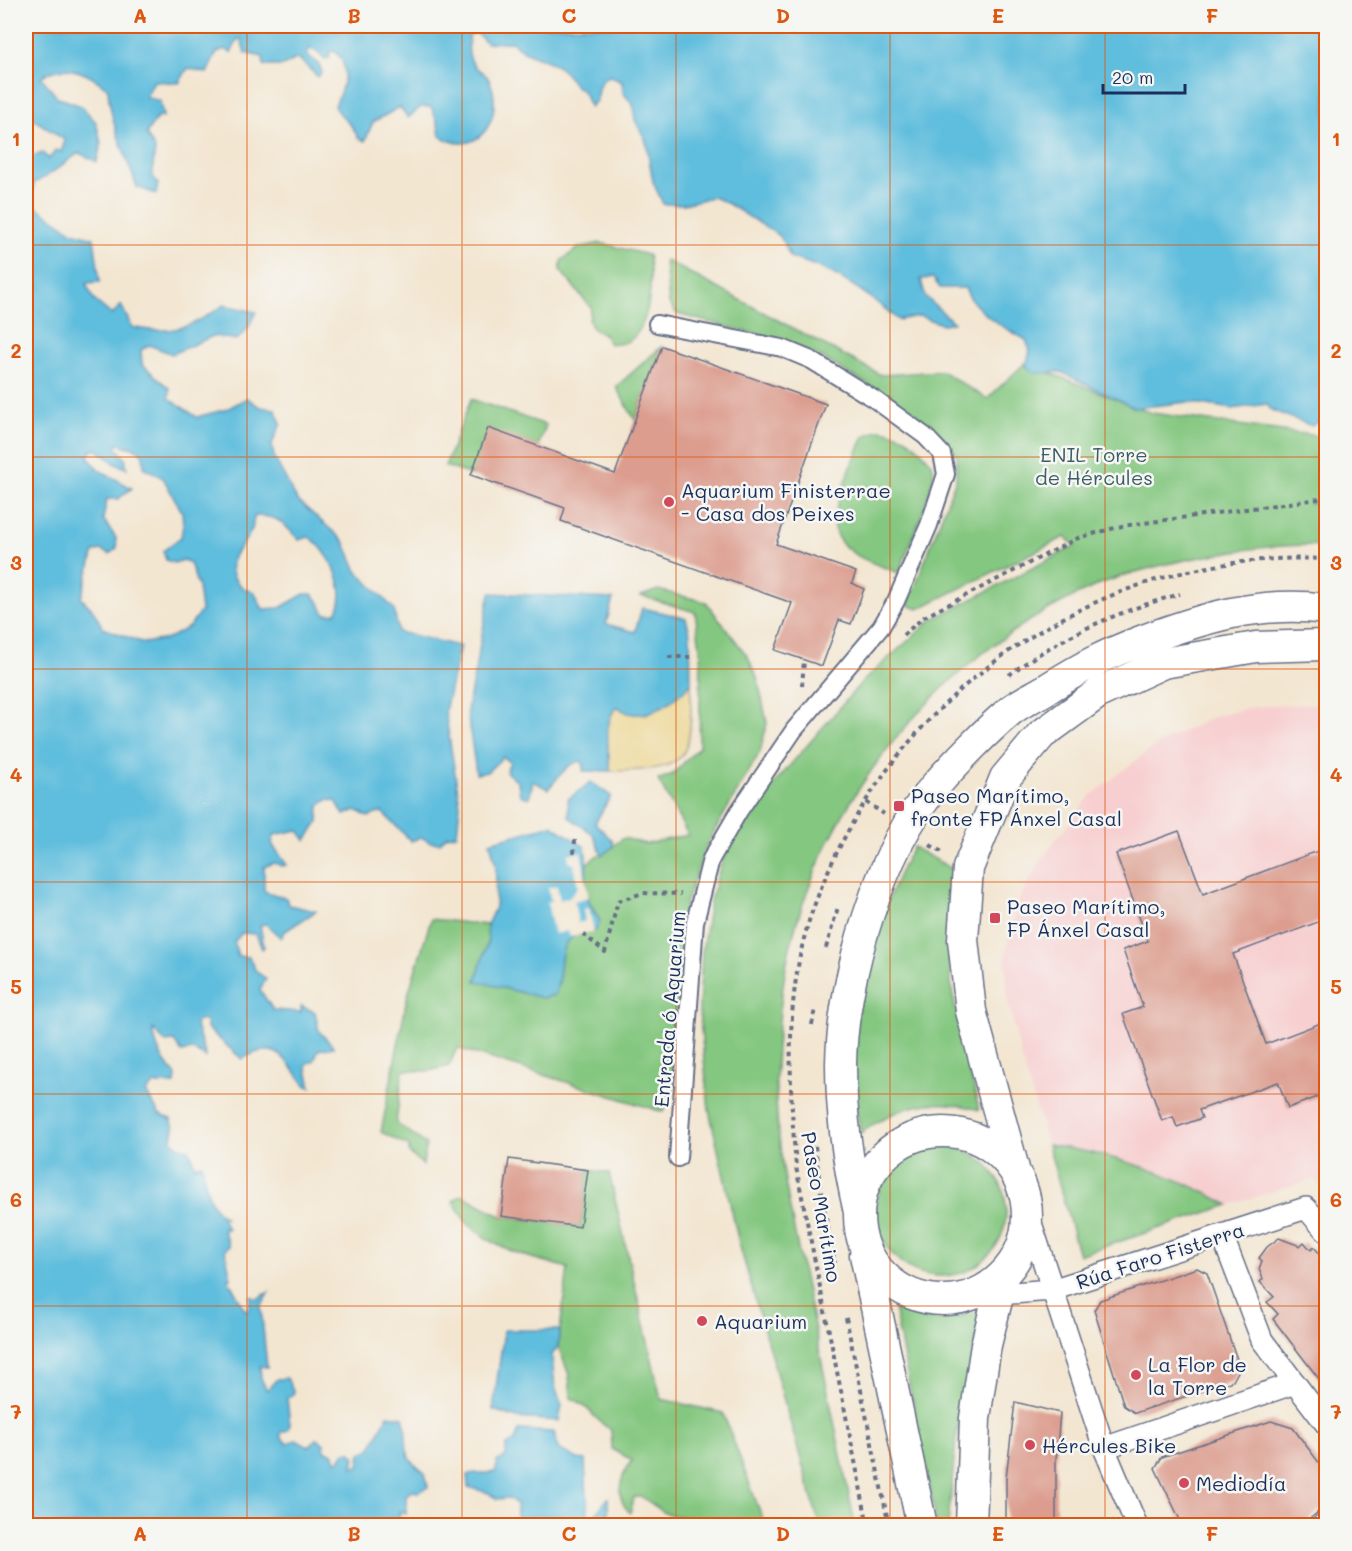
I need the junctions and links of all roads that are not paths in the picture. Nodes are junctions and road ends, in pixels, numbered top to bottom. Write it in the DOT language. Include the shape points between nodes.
graph roads {
  1 [pos="657,324"];
  2 [pos="1326,609"];
  3 [pos="1326,645"];
  4 [pos="678,1158"];
  5 [pos="1014,1169"];
  6 [pos="1028,1214"];
  7 [pos="860,1225"];
  8 [pos="1326,1231"];
  9 [pos="1222,1235"];
  10 [pos="994,1287"];
  11 [pos="1052,1290"];
  12 [pos="1295,1383"];
  13 [pos="1326,1424"];
  14 [pos="1104,1448"];
  15 [pos="1326,1522"];
  16 [pos="922,1526"];
  17 [pos="971,1526"];
  18 [pos="1137,1526"];
  19 [pos="1322,1526"];
  1 -- 4 [label="street, Entrada ó Aquarium" via="782,348 811,360 925,436 942,454 946,474 896,601 868,643 794,730 711,859 700,898 688,987"];
  2 -- 7 [label="main road" via="1250,609 1200,619 1100,656 1010,711 935,786 906,830 875,896 855,959 846,1006 842,1065 850,1174"];
  3 -- 5 [label="main road" via="1256,646 1163,663 1100,692 1041,735 1005,778 968,868 963,940 971,1011"];
  5 -- 6 [label="main road"];
  5 -- 7 [label="main road" via="996,1150 973,1137 947,1132 921,1134 897,1146 877,1163 864,1186"];
  6 -- 10 [label="main road" via="1017,1258"];
  6 -- 11 [label="street"];
  7 -- 10 [label="main road" via="871,1260 887,1280 908,1293 932,1300 957,1299"];
  7 -- 16 [label="main road"];
  8 -- 9 [label="street, Rúa Faro Fisterra" via="1306,1208"];
  9 -- 11 [label="street, Rúa Faro Fisterra"];
  9 -- 12 [label="street" via="1262,1340"];
  10 -- 11 [label="street, Rúa Faro Fisterra"];
  10 -- 17 [label="main road" via="975,1418"];
  11 -- 14 [label="street"];
  12 -- 13 [label="street"];
  12 -- 14 [label="street"];
  14 -- 18 [label="street"];
  15 -- 19 [label="street"];
}
